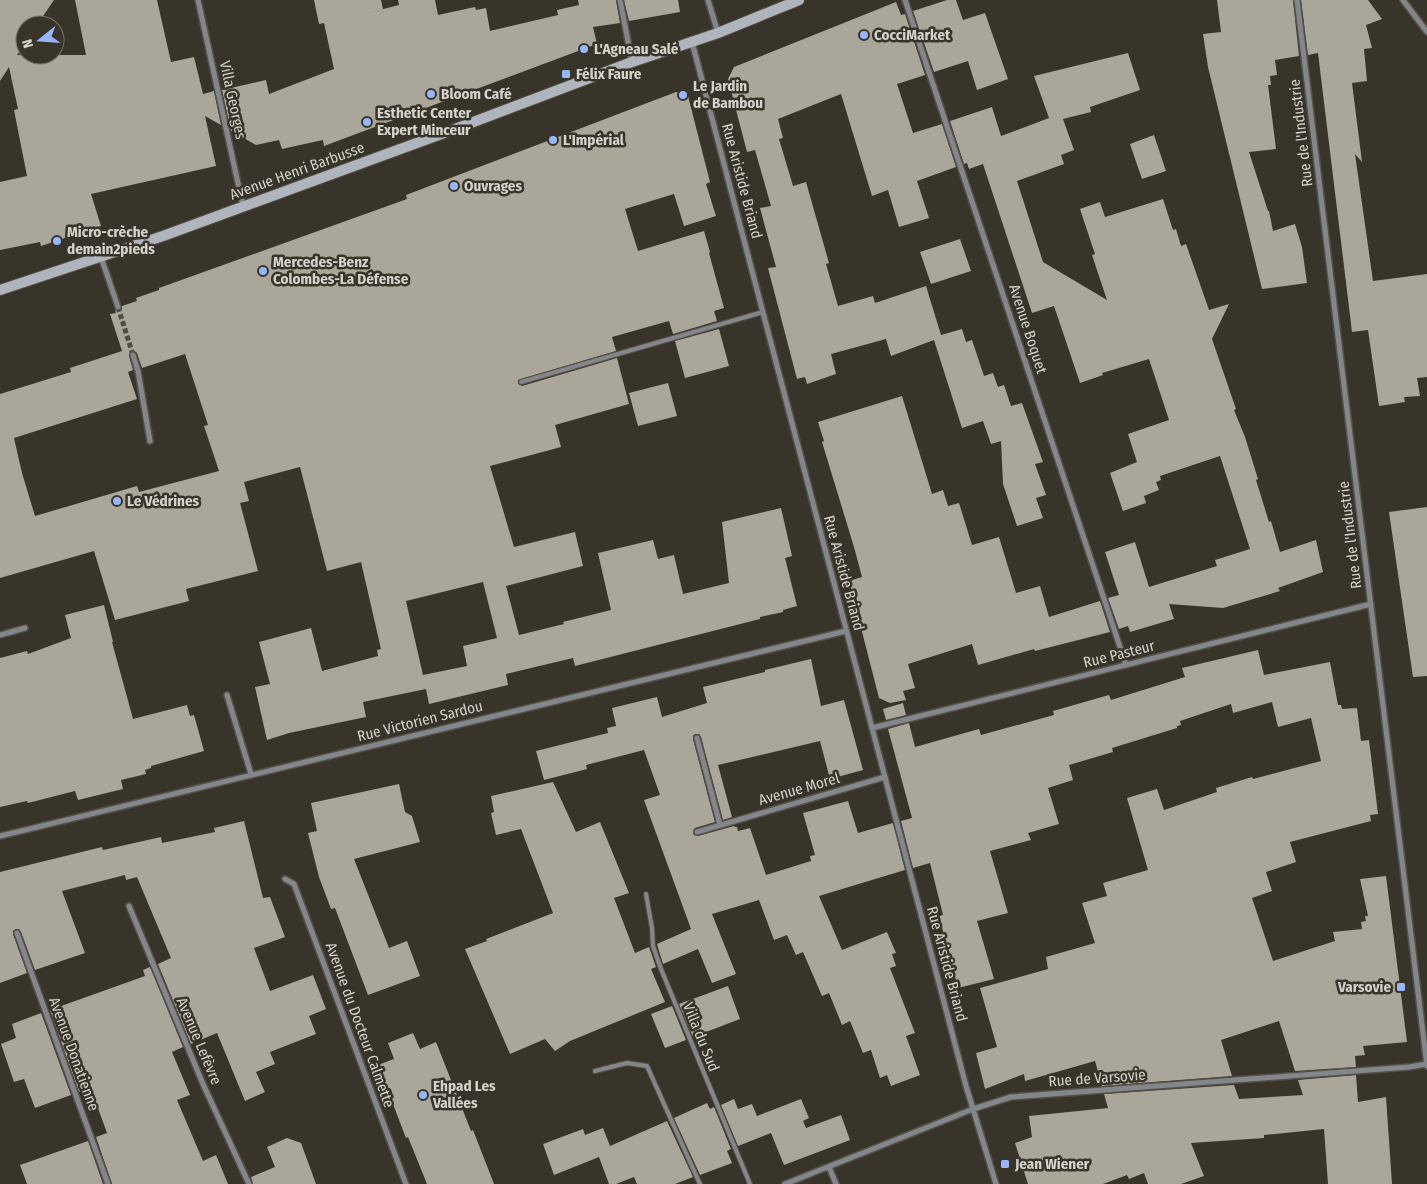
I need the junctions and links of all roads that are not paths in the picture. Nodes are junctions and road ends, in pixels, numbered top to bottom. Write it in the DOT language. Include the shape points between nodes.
graph roads {
  1 [pos="198,0"];
  2 [pos="620,0"];
  3 [pos="708,0"];
  4 [pos="799,0"];
  5 [pos="905,0"];
  6 [pos="1298,0"];
  7 [pos="1403,0"];
  8 [pos="1427,32"];
  9 [pos="718,33"];
  10 [pos="692,42"];
  11 [pos="632,62"];
  12 [pos="243,206"];
  13 [pos="101,257"];
  14 [pos="0,290"];
  15 [pos="118,307"];
  16 [pos="763,312"];
  17 [pos="133,355"];
  18 [pos="521,382"];
  19 [pos="150,441"];
  20 [pos="1371,604"];
  21 [pos="25,628"];
  22 [pos="846,631"];
  23 [pos="0,635"];
  24 [pos="1126,665"];
  25 [pos="227,695"];
  26 [pos="872,728"];
  27 [pos="697,738"];
  28 [pos="251,774"];
  29 [pos="885,777"];
  30 [pos="720,825"];
  31 [pos="697,832"];
  32 [pos="0,836"];
  33 [pos="285,879"];
  34 [pos="646,894"];
  35 [pos="129,906"];
  36 [pos="17,933"];
  37 [pos="1427,1065"];
  38 [pos="595,1071"];
  39 [pos="973,1109"];
  40 [pos="829,1167"];
  41 [pos="108,1184"];
  42 [pos="249,1184"];
  43 [pos="406,1184"];
  44 [pos="700,1184"];
  45 [pos="750,1184"];
  46 [pos="785,1184"];
  47 [pos="836,1184"];
  48 [pos="996,1184"];
  1 -- 12 [label="street, Villa Georges"];
  2 -- 11 [label="street"];
  3 -- 9 [label="street"];
  4 -- 9 [label="main road, Avenue Henri Barbusse"];
  5 -- 24 [label="street, Avenue Boquet"];
  6 -- 20 [label="street, Rue de l'Industrie"];
  7 -- 8 [label="street"];
  9 -- 10 [label="main road, Avenue Henri Barbusse"];
  10 -- 11 [label="main road, Avenue Henri Barbusse"];
  10 -- 16 [label="street, Rue Aristide Briand"];
  11 -- 12 [label="main road, Avenue Henri Barbusse"];
  12 -- 13 [label="main road, Avenue Henri Barbusse"];
  13 -- 14 [label="main road, Avenue Henri Barbusse"];
  13 -- 15 [label="street"];
  16 -- 18 [label="lane"];
  16 -- 22 [label="street, Rue Aristide Briand"];
  17 -- 19 [label="street"];
  20 -- 24 [label="street, Rue Pasteur"];
  20 -- 37 [label="street, Rue de l'Industrie"];
  21 -- 23 [label="street"];
  22 -- 26 [label="street, Rue Aristide Briand"];
  22 -- 28 [label="street, Rue Victorien Sardou"];
  24 -- 26 [label="street, Rue Pasteur"];
  25 -- 28 [label="street"];
  26 -- 29 [label="street, Rue Aristide Briand"];
  27 -- 30 [label="street"];
  28 -- 32 [label="street, Rue Victorien Sardou"];
  29 -- 30 [label="street, Avenue Morel"];
  29 -- 39 [label="street, Rue Aristide Briand"];
  30 -- 31 [label="street, Avenue Morel"];
  33 -- 43 [label="street, Avenue du Docteur Calmette" via="294,884"];
  34 -- 45 [label="lane, Villa du Sud" via="653,946 661,969"];
  35 -- 42 [label="street, Avenue Lefèvre" via="203,1084"];
  36 -- 41 [label="street, Avenue Donatienne"];
  37 -- 39 [label="street, Rue de Varsovie" via="1011,1097"];
  38 -- 44 [label="lane" via="627,1063 647,1066"];
  39 -- 40 [label="street, Rue de Varsovie"];
  39 -- 48 [label="street, Rue Aristide Briand"];
  40 -- 46 [label="street, Rue de Varsovie"];
  40 -- 47 [label="street"];
}
